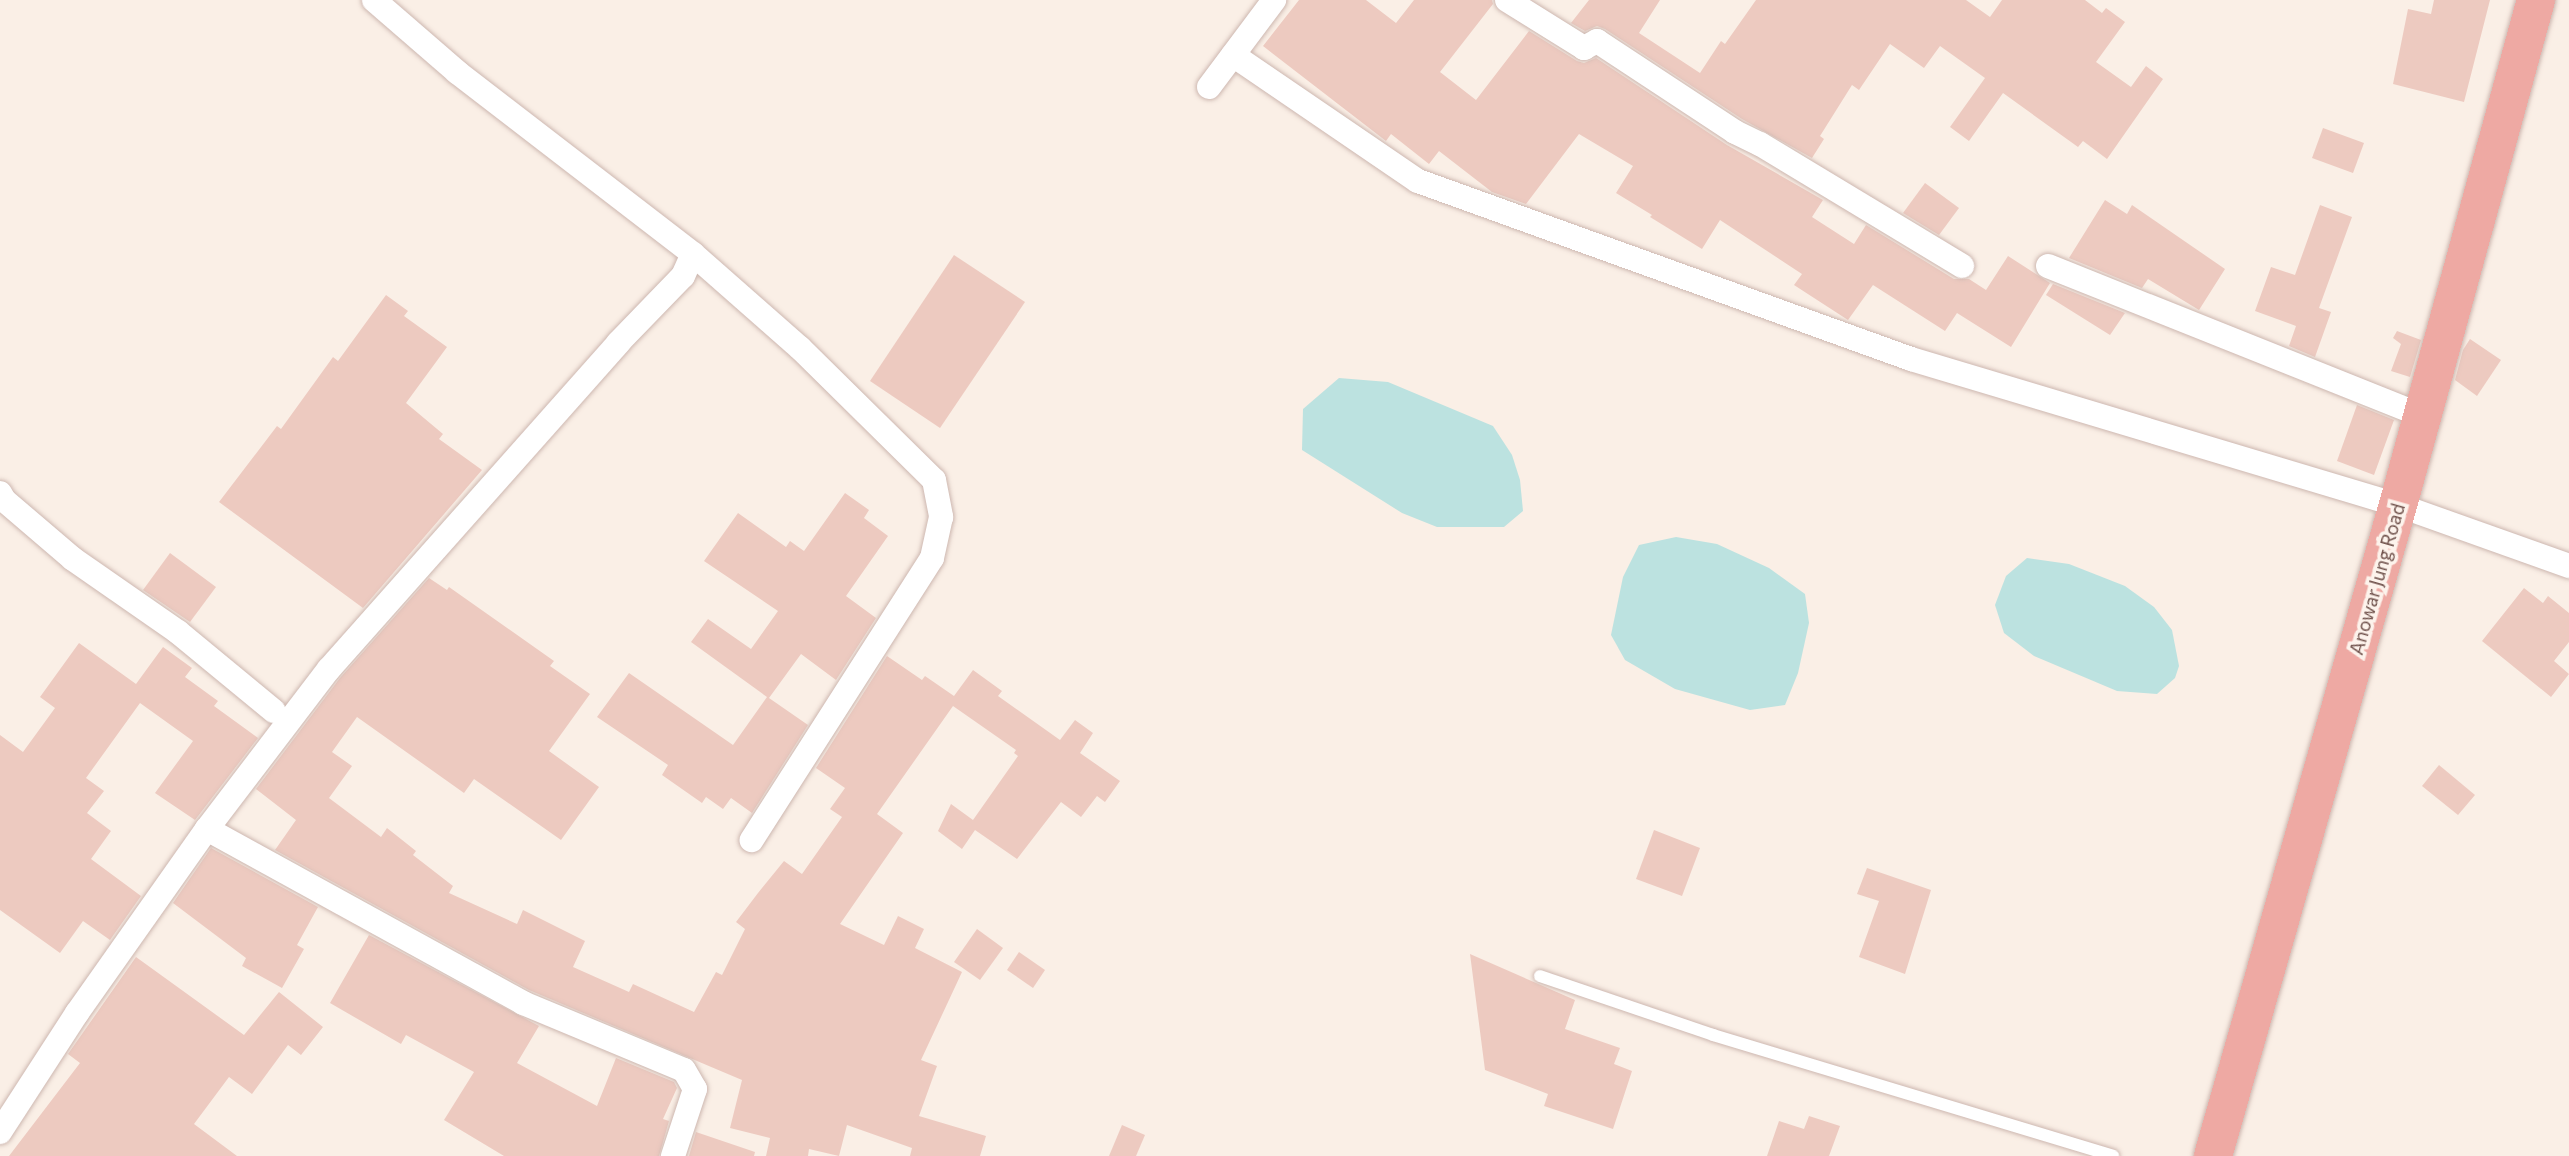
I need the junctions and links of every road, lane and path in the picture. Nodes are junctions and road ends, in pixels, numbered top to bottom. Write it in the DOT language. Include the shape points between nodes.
graph roads {
  1 [pos="374,0"];
  2 [pos="1274,0"];
  3 [pos="1507,0"];
  4 [pos="2536,0"];
  5 [pos="1233,55"];
  6 [pos="1209,87"];
  7 [pos="693,254"];
  8 [pos="1962,266"];
  9 [pos="2048,266"];
  10 [pos="2421,415"];
  11 [pos="0,493"];
  12 [pos="2399,505"];
  13 [pos="2569,566"];
  14 [pos="274,711"];
  15 [pos="207,829"];
  16 [pos="752,840"];
  17 [pos="1540,976"];
  18 [pos="0,1132"];
  19 [pos="673,1156"];
  20 [pos="2113,1156"];
  21 [pos="2213,1156"];
  1 -- 7 [label="street" via="457,72"];
  2 -- 5 [label="street"];
  3 -- 8 [label="street" via="1584,48 1597,41 1735,132"];
  4 -- 10 [label="highway, Anowar Jung Road"];
  5 -- 6 [label="street"];
  5 -- 12 [label="street" via="1418,181 1911,359"];
  7 -- 15 [label="street" via="683,276 329,669"];
  7 -- 16 [label="street" via="800,348 934,480 941,517 932,558"];
  9 -- 10 [label="street"];
  10 -- 12 [label="highway, Anowar Jung Road"];
  11 -- 14 [label="street" via="73,559 177,632"];
  12 -- 13 [label="street"];
  12 -- 21 [label="highway, Anowar Jung Road"];
  15 -- 18 [label="street" via="77,1013"];
  15 -- 19 [label="street" via="523,1003 684,1070 695,1089"];
  17 -- 20 [label="lane" via="1713,1035"];
}
